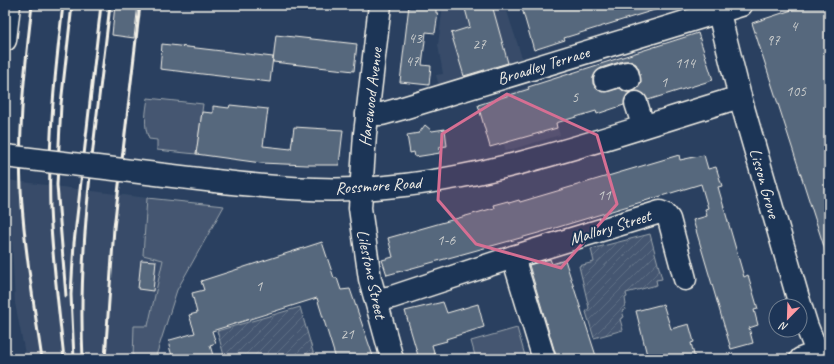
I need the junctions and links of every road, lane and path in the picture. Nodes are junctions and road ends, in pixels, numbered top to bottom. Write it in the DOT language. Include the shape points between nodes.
graph roads {
  1 [pos="9,5"];
  2 [pos="380,5"];
  3 [pos="741,5"];
  4 [pos="718,9"];
  5 [pos="5,40"];
  6 [pos="605,80"];
  7 [pos="629,80"];
  8 [pos="740,96"];
  9 [pos="636,103"];
  10 [pos="367,114"];
  11 [pos="643,125"];
  12 [pos="5,156"];
  13 [pos="360,189"];
  14 [pos="512,257"];
  15 [pos="685,279"];
  16 [pos="376,300"];
  17 [pos="817,355"];
  18 [pos="392,359"];
  19 [pos="544,359"];
  1 -- 5 [label="street"];
  2 -- 10 [label="street, Harewood Avenue"];
  3 -- 4 [label="street, Broadley Terrace"];
  4 -- 8 [label="street, Lisson Grove"];
  4 -- 10 [label="street, Broadley Terrace" via="400,110"];
  6 -- 7 [label="street" via="627,73"];
  8 -- 11 [label="street, Rossmore Road"];
  8 -- 17 [label="street, Lisson Grove"];
  9 -- 11 [label="street"];
  10 -- 13 [label="street, Harewood Avenue"];
  11 -- 13 [label="street, Rossmore Road" via="503,167 429,181"];
  12 -- 13 [label="street, Rossmore Road, bridge" via="215,181 298,188"];
  13 -- 16 [label="street, Lilestone Street" via="364,246"];
  14 -- 15 [label="street, Mallory Street" via="660,212 669,219"];
  14 -- 16 [label="street, Mallory Street"];
  14 -- 19 [label="street"];
  16 -- 18 [label="street, Lilestone Street"];
}
